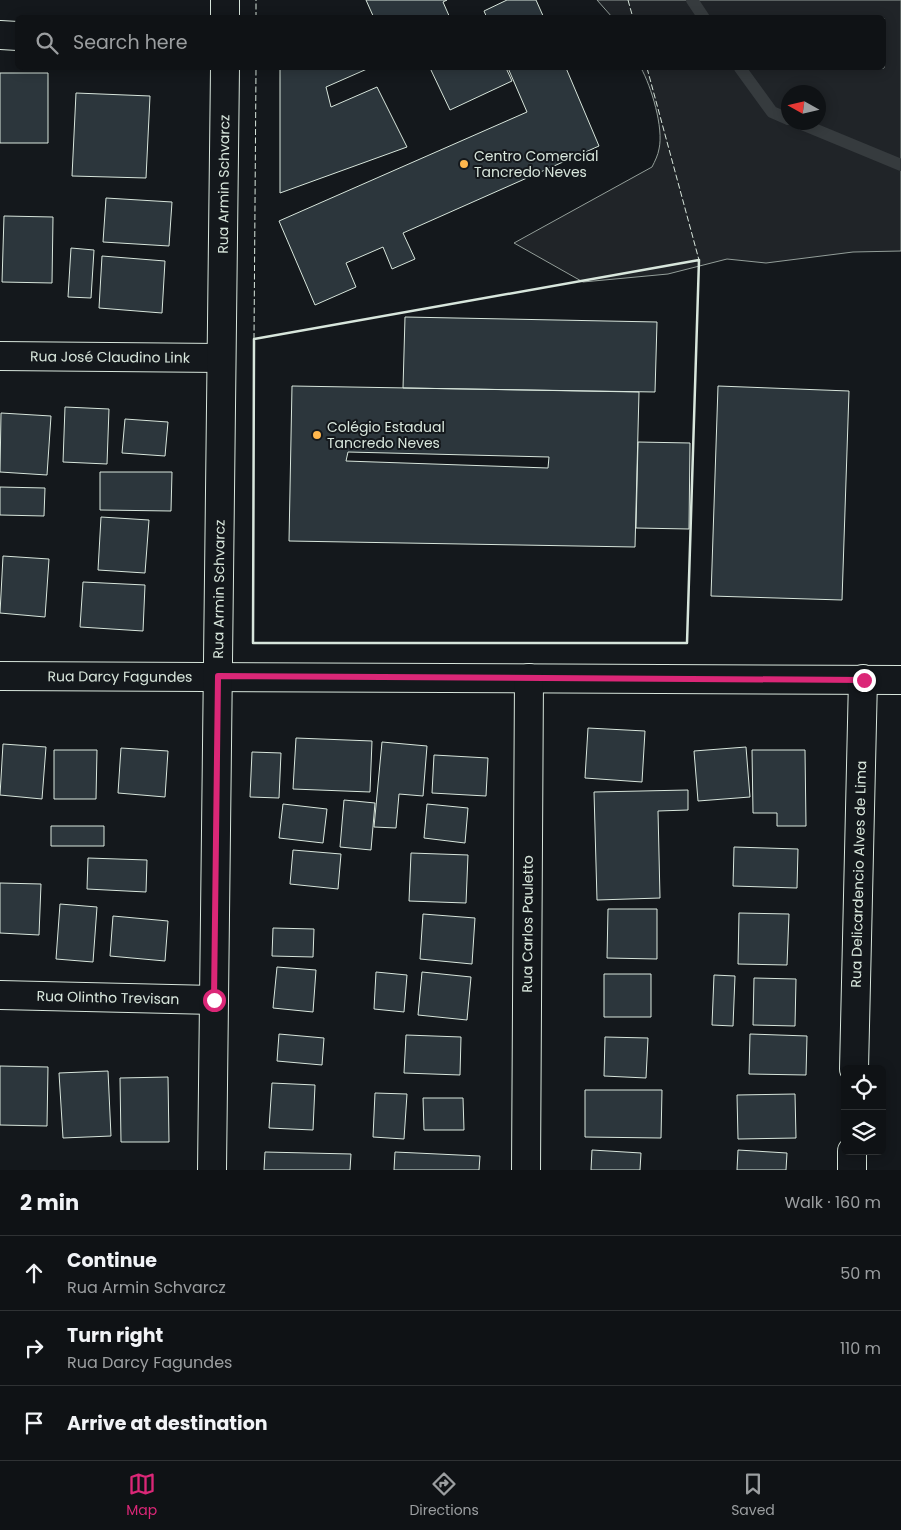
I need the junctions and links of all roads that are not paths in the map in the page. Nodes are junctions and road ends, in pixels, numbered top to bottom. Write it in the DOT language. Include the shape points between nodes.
graph roads {
  1 [pos="225,0"];
  2 [pos="225,15"];
  3 [pos="0,35"];
  4 [pos="15,36"];
  5 [pos="225,70"];
  6 [pos="0,356"];
  7 [pos="221,358"];
  8 [pos="0,676"];
  9 [pos="218,676"];
  10 [pos="529,678"];
  11 [pos="864,680"];
  12 [pos="901,680"];
  13 [pos="0,995"];
  14 [pos="214,1000"];
  15 [pos="854,1065"];
  16 [pos="852,1155"];
  17 [pos="212,1170"];
  18 [pos="526,1170"];
  19 [pos="852,1170"];
  1 -- 2 [label="street"];
  3 -- 4 [label="street"];
  5 -- 7 [label="street, Rua Armin Schvarcz"];
  6 -- 7 [label="street, Rua José Claudino Link"];
  7 -- 9 [label="street, Rua Armin Schvarcz"];
  8 -- 9 [label="street, Rua Darcy Fagundes"];
  9 -- 10 [label="street, Rua Darcy Fagundes"];
  9 -- 14 [label="street, Rua Armin Schvarcz"];
  10 -- 11 [label="street, Rua Darcy Fagundes"];
  10 -- 18 [label="street, Rua Carlos Pauletto"];
  11 -- 12 [label="street, Rua Darcy Fagundes"];
  11 -- 15 [label="street, Rua Delicardencio Alves de Lima"];
  13 -- 14 [label="street, Rua Olintho Trevisan"];
  14 -- 17 [label="street, Rua Armin Schvarcz"];
  16 -- 19 [label="street"];
}
